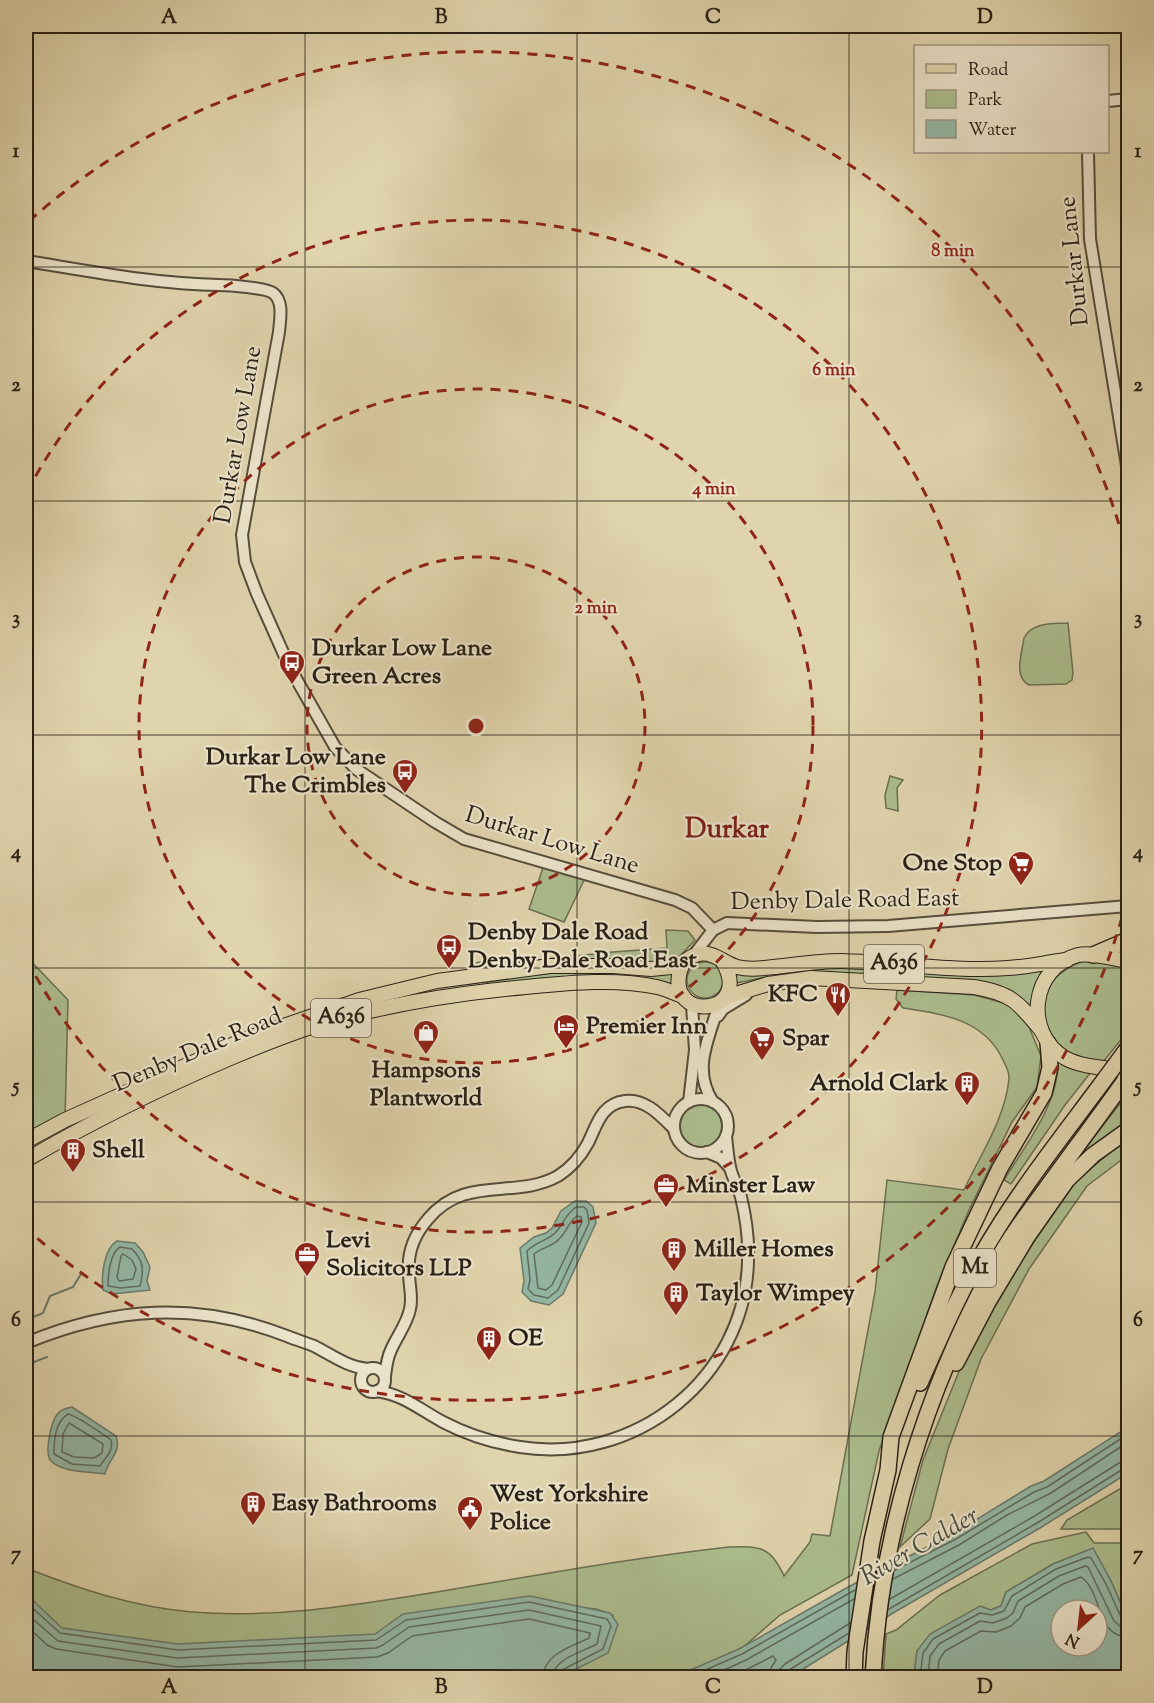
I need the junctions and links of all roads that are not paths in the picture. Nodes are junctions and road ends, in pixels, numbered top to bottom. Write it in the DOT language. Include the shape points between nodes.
graph roads {
  1 [pos="1128,99"];
  2 [pos="1109,101"];
  3 [pos="1088,153"];
  4 [pos="26,261"];
  5 [pos="1128,472"];
  6 [pos="1128,906"];
  7 [pos="712,932"];
  8 [pos="1128,940"];
  9 [pos="1093,955"];
  10 [pos="693,956"];
  11 [pos="717,958"];
  12 [pos="1067,960"];
  13 [pos="1128,961"];
  14 [pos="681,966"];
  15 [pos="768,984"];
  16 [pos="687,1000"];
  17 [pos="722,1000"];
  18 [pos="715,1021"];
  19 [pos="1045,1037"];
  20 [pos="1128,1048"];
  21 [pos="1128,1071"];
  22 [pos="1128,1076"];
  23 [pos="688,1102"];
  24 [pos="713,1102"];
  25 [pos="678,1111"];
  26 [pos="657,1112"];
  27 [pos="674,1128"];
  28 [pos="1128,1130"];
  29 [pos="726,1136"];
  30 [pos="26,1142"];
  31 [pos="707,1152"];
  32 [pos="26,1160"];
  33 [pos="730,1168"];
  34 [pos="26,1343"];
  35 [pos="390,1352"];
  36 [pos="348,1366"];
  37 [pos="370,1369"];
  38 [pos="385,1379"];
  39 [pos="362,1384"];
  40 [pos="377,1391"];
  41 [pos="401,1396"];
  42 [pos="926,1423"];
  43 [pos="888,1470"];
  44 [pos="854,1677"];
  45 [pos="873,1677"];
  1 -- 2 [label="street"];
  3 -- 5 [label="street, Durkar Lane" via="1092,259"];
  4 -- 7 [label="street, Durkar Low Lane" via="189,285 234,285 275,294 280,308 279,332 242,535 245,562 290,668 335,747 356,769 456,836 675,900 692,908"];
  6 -- 7 [label="street, Denby Dale Road East" via="888,926 727,923"];
  7 -- 10 [label="street, Denby Dale Road East"];
  7 -- 11 [label="street, Denby Dale Road East"];
  8 -- 9 [label="highway"];
  9 -- 12 [label="main road"];
  9 -- 13 [label="main road"];
  10 -- 11 [label="main road" via="706,954"];
  10 -- 14 [label="main road"];
  11 -- 12 [label="main road, A636" via="746,969 840,961 1009,968"];
  11 -- 17 [label="main road" via="730,980"];
  12 -- 19 [label="main road" via="1048,977 1038,997 1037,1010"];
  14 -- 16 [label="main road" via="678,982"];
  14 -- 30 [label="main road, Denby Dale Road / A636" via="550,966 437,981 349,1002 243,1040 65,1120"];
  15 -- 17 [label="main road, Denby Dale Road / A636"];
  15 -- 18 [label="street" via="723,1009"];
  15 -- 19 [label="main road, Denby Dale Road / A636" via="811,978 996,990 1022,1006"];
  16 -- 17 [label="main road, Denby Dale Road" via="706,1008"];
  16 -- 23 [label="street" via="695,1050"];
  16 -- 32 [label="main road, Denby Dale Road / A636" via="657,987 583,983 455,994 371,1011 274,1040 186,1077 73,1132"];
  17 -- 18 [label="street"];
  18 -- 24 [label="street" via="706,1044 702,1075 704,1088"];
  19 -- 21 [label="main road, Denby Dale Road" via="1071,1061"];
  19 -- 43 [label="highway" via="1050,1067 1044,1093 1000,1168 953,1267 891,1437"];
  20 -- 43 [label="highway, M1, bridge" via="1011,1207 981,1256 941,1335"];
  22 -- 42 [label="highway, M1" via="1024,1218 995,1265 955,1341"];
  23 -- 24 [label="street"];
  23 -- 25 [label="street"];
  24 -- 29 [label="street" via="725,1115"];
  25 -- 26 [label="street"];
  25 -- 27 [label="street"];
  26 -- 27 [label="street"];
  26 -- 35 [label="street" via="637,1102 615,1103 602,1113 587,1144 567,1170 533,1184 460,1194 439,1208 420,1228 410,1251 410,1311"];
  27 -- 31 [label="street" via="685,1147"];
  28 -- 42 [label="highway" via="1067,1180 1027,1237 988,1302"];
  29 -- 31 [label="street"];
  29 -- 33 [label="street"];
  31 -- 33 [label="street" via="721,1158"];
  33 -- 41 [label="street" via="740,1195 748,1243 748,1276 741,1308 728,1343 711,1369 690,1394 660,1418 599,1443 550,1450 520,1447 473,1434"];
  34 -- 36 [label="street" via="69,1326 110,1317 146,1312 190,1313 249,1323 280,1333"];
  35 -- 37 [label="street"];
  35 -- 38 [label="street"];
  36 -- 37 [label="street"];
  36 -- 39 [label="street"];
  37 -- 38 [label="street" via="381,1371"];
  37 -- 39 [label="street" via="363,1374"];
  38 -- 40 [label="street" via="384,1386"];
  38 -- 41 [label="street"];
  39 -- 40 [label="street" via="369,1391"];
  40 -- 41 [label="street"];
  42 -- 45 [label="highway, M1" via="892,1532 874,1646"];
  43 -- 44 [label="highway, M1" via="872,1542"];
}
